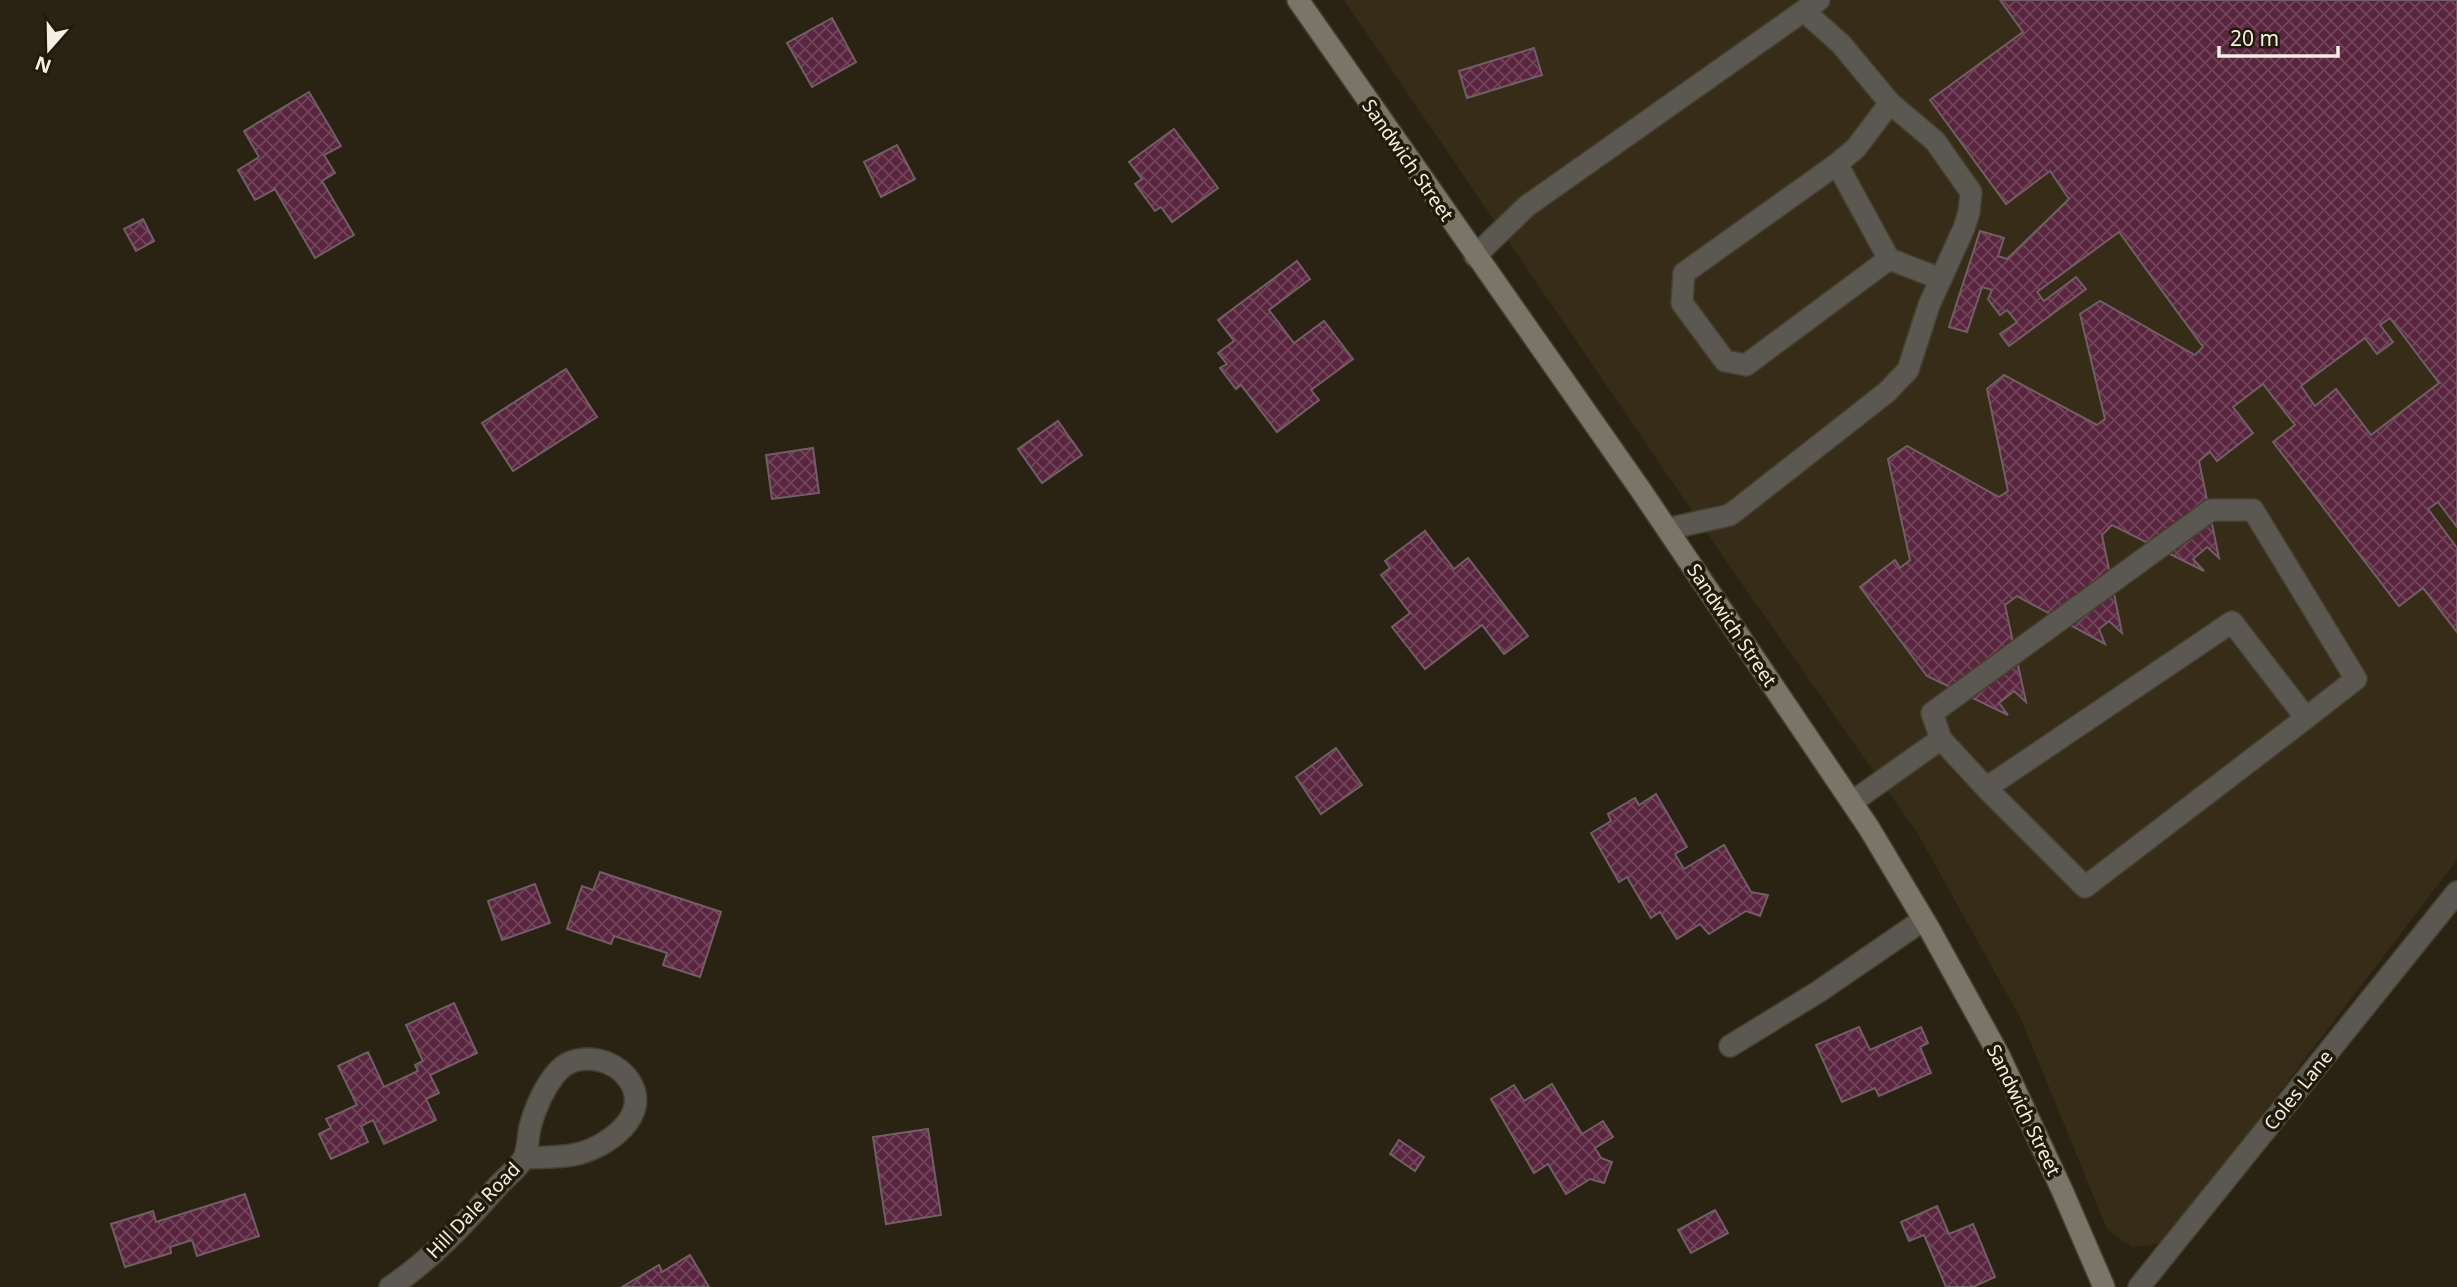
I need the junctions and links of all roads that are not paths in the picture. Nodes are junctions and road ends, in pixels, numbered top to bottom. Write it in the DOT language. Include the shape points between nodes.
graph roads {
  1 [pos="1298,0"];
  2 [pos="1812,6"];
  3 [pos="1890,103"];
  4 [pos="1837,164"];
  5 [pos="1475,256"];
  6 [pos="1889,259"];
  7 [pos="1941,279"];
  8 [pos="1667,529"];
  9 [pos="2306,718"];
  10 [pos="1941,738"];
  11 [pos="1986,788"];
  12 [pos="1852,802"];
  13 [pos="2457,892"];
  14 [pos="1923,920"];
  15 [pos="1730,1046"];
  16 [pos="524,1158"];
  17 [pos="390,1287"];
  18 [pos="2104,1287"];
  19 [pos="2139,1287"];
  1 -- 5 [label="street, Sandwich Street"];
  2 -- 3 [label="street"];
  2 -- 5 [label="street" via="1527,206"];
  3 -- 4 [label="street" via="1856,148"];
  3 -- 7 [label="street" via="1935,141 1971,192 1964,228"];
  4 -- 6 [label="street"];
  4 -- 6 [label="street" via="1684,273 1682,303 1725,361 1746,365"];
  5 -- 8 [label="street, Sandwich Street"];
  6 -- 7 [label="street"];
  7 -- 8 [label="street" via="1908,370 1887,392 1730,515"];
  8 -- 12 [label="street, Sandwich Street"];
  9 -- 10 [label="street" via="2356,679 2253,510 2211,510 1932,713"];
  9 -- 11 [label="street" via="2232,622"];
  9 -- 11 [label="street" via="2085,887"];
  10 -- 11 [label="street"];
  10 -- 12 [label="street"];
  12 -- 14 [label="street, Sandwich Street"];
  13 -- 19 [label="street, Coles Lane"];
  14 -- 15 [label="street"];
  14 -- 18 [label="street, Sandwich Street" via="2020,1099"];
  16 -- 16 [label="street, Hill Dale Road" via="537,1106 560,1069 576,1059 596,1060 616,1067 631,1082 633,1111 611,1139 576,1154"];
  16 -- 17 [label="street, Hill Dale Road" via="450,1237"];
}
